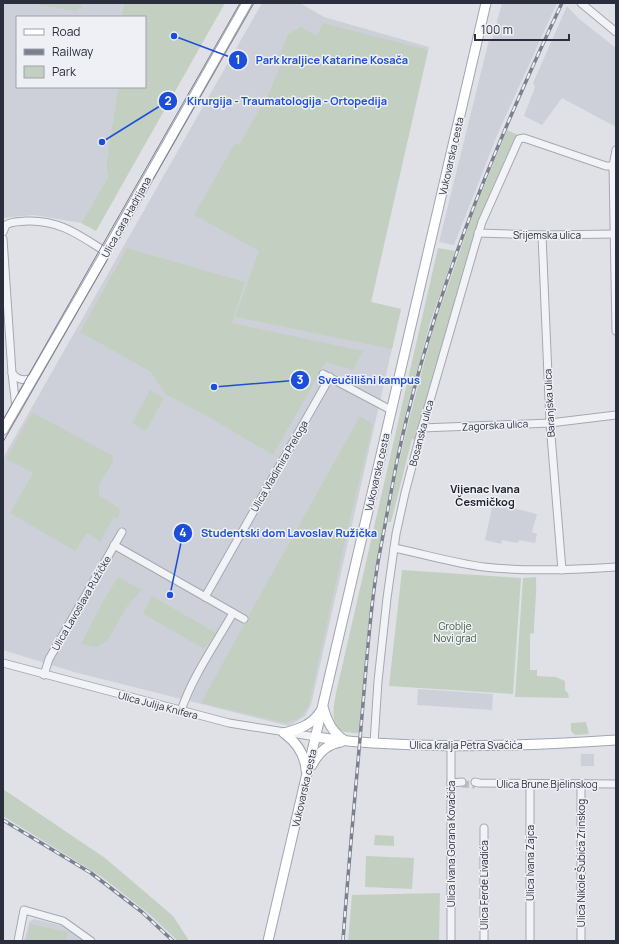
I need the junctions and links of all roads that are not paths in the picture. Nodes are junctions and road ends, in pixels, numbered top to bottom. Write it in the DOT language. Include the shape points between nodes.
graph roads {
  1 [pos="247,3"];
  2 [pos="486,3"];
  3 [pos="581,3"];
  4 [pos="616,32"];
  5 [pos="616,150"];
  6 [pos="613,166"];
  7 [pos="4,229"];
  8 [pos="478,233"];
  9 [pos="542,235"];
  10 [pos="615,235"];
  11 [pos="3,239"];
  12 [pos="106,252"];
  13 [pos="616,331"];
  14 [pos="12,373"];
  15 [pos="33,378"];
  16 [pos="16,407"];
  17 [pos="391,410"];
  18 [pos="616,415"];
  19 [pos="550,423"];
  20 [pos="422,428"];
  21 [pos="3,430"];
  22 [pos="122,532"];
  23 [pos="114,545"];
  24 [pos="394,548"];
  25 [pos="616,567"];
  26 [pos="562,570"];
  27 [pos="205,597"];
  28 [pos="233,613"];
  29 [pos="244,619"];
  30 [pos="3,664"];
  31 [pos="44,676"];
  32 [pos="323,707"];
  33 [pos="181,712"];
  34 [pos="284,733"];
  35 [pos="316,737"];
  36 [pos="616,740"];
  37 [pos="346,741"];
  38 [pos="374,743"];
  39 [pos="451,746"];
  40 [pos="306,777"];
  41 [pos="476,783"];
  42 [pos="530,784"];
  43 [pos="581,784"];
  44 [pos="616,784"];
  45 [pos="484,828"];
  46 [pos="18,941"];
  47 [pos="91,941"];
  48 [pos="268,941"];
  49 [pos="451,941"];
  50 [pos="484,941"];
  51 [pos="530,941"];
  52 [pos="581,941"];
  1 -- 12 [label="main road, Ulica cara Hadrijana"];
  2 -- 17 [label="main road, Vukovarska cesta"];
  3 -- 4 [label="street"];
  5 -- 6 [label="street"];
  6 -- 8 [label="street, Bosanska ulica" via="519,139"];
  6 -- 10 [label="street"];
  7 -- 12 [label="street" via="12,222 32,221 62,226"];
  8 -- 9 [label="street, Srijemska ulica"];
  8 -- 20 [label="street, Bosanska ulica"];
  9 -- 10 [label="street, Srijemska ulica"];
  9 -- 19 [label="street, Baranjska ulica"];
  10 -- 13 [label="street"];
  11 -- 14 [label="street"];
  12 -- 15 [label="main road, Ulica cara Hadrijana"];
  14 -- 15 [label="street" via="17,378"];
  14 -- 16 [label="street"];
  15 -- 16 [label="main road, Ulica cara Hadrijana"];
  16 -- 21 [label="main road, Ulica cara Hadrijana"];
  17 -- 27 [label="street, Ulica Vladimira Preloga" via="327,375"];
  17 -- 32 [label="main road, Vukovarska cesta"];
  18 -- 19 [label="street, Zagorska ulica"];
  19 -- 20 [label="street, Zagorska ulica"];
  19 -- 26 [label="street, Baranjska ulica"];
  20 -- 24 [label="street, Bosanska ulica"];
  22 -- 23 [label="street, Ulica Lavoslava Ružičke"];
  23 -- 27 [label="street"];
  23 -- 31 [label="street, Ulica Lavoslava Ružičke" via="49,659"];
  24 -- 26 [label="street" via="481,566"];
  24 -- 38 [label="street, Bosanska ulica" via="380,652"];
  25 -- 26 [label="street"];
  27 -- 28 [label="street"];
  28 -- 29 [label="street"];
  28 -- 33 [label="street" via="193,684"];
  30 -- 31 [label="street, Ulica Julija Knifera"];
  31 -- 33 [label="street, Ulica Julija Knifera"];
  32 -- 34 [label="main road" via="309,724"];
  32 -- 35 [label="main road, Vukovarska cesta"];
  32 -- 37 [label="main road" via="331,728"];
  33 -- 34 [label="street, Ulica Julija Knifera"];
  34 -- 35 [label="street, Ulica Julija Knifera"];
  34 -- 40 [label="main road" via="301,751 306,765"];
  35 -- 37 [label="main road, Ulica kralja Petra Svačića"];
  35 -- 40 [label="main road, Vukovarska cesta"];
  36 -- 39 [label="main road, Ulica kralja Petra Svačića"];
  37 -- 38 [label="main road, Ulica kralja Petra Svačića"];
  37 -- 40 [label="main road" via="331,744 320,753"];
  38 -- 39 [label="main road, Ulica kralja Petra Svačića"];
  39 -- 49 [label="street, Ulica Ivana Gorana Kovačića" via="458,783"];
  40 -- 48 [label="main road, Vukovarska cesta"];
  41 -- 42 [label="street, Ulica Brune Bjelinskog"];
  42 -- 43 [label="street, Ulica Brune Bjelinskog"];
  42 -- 51 [label="street, Ulica Ivana Zajca"];
  43 -- 44 [label="street, Ulica Brune Bjelinskog"];
  43 -- 52 [label="street, Ulica Nikole Šubića Zrinskog"];
  45 -- 50 [label="street, Ulica Ferde Livadića"];
  46 -- 47 [label="street" via="24,910 63,921"];
}
